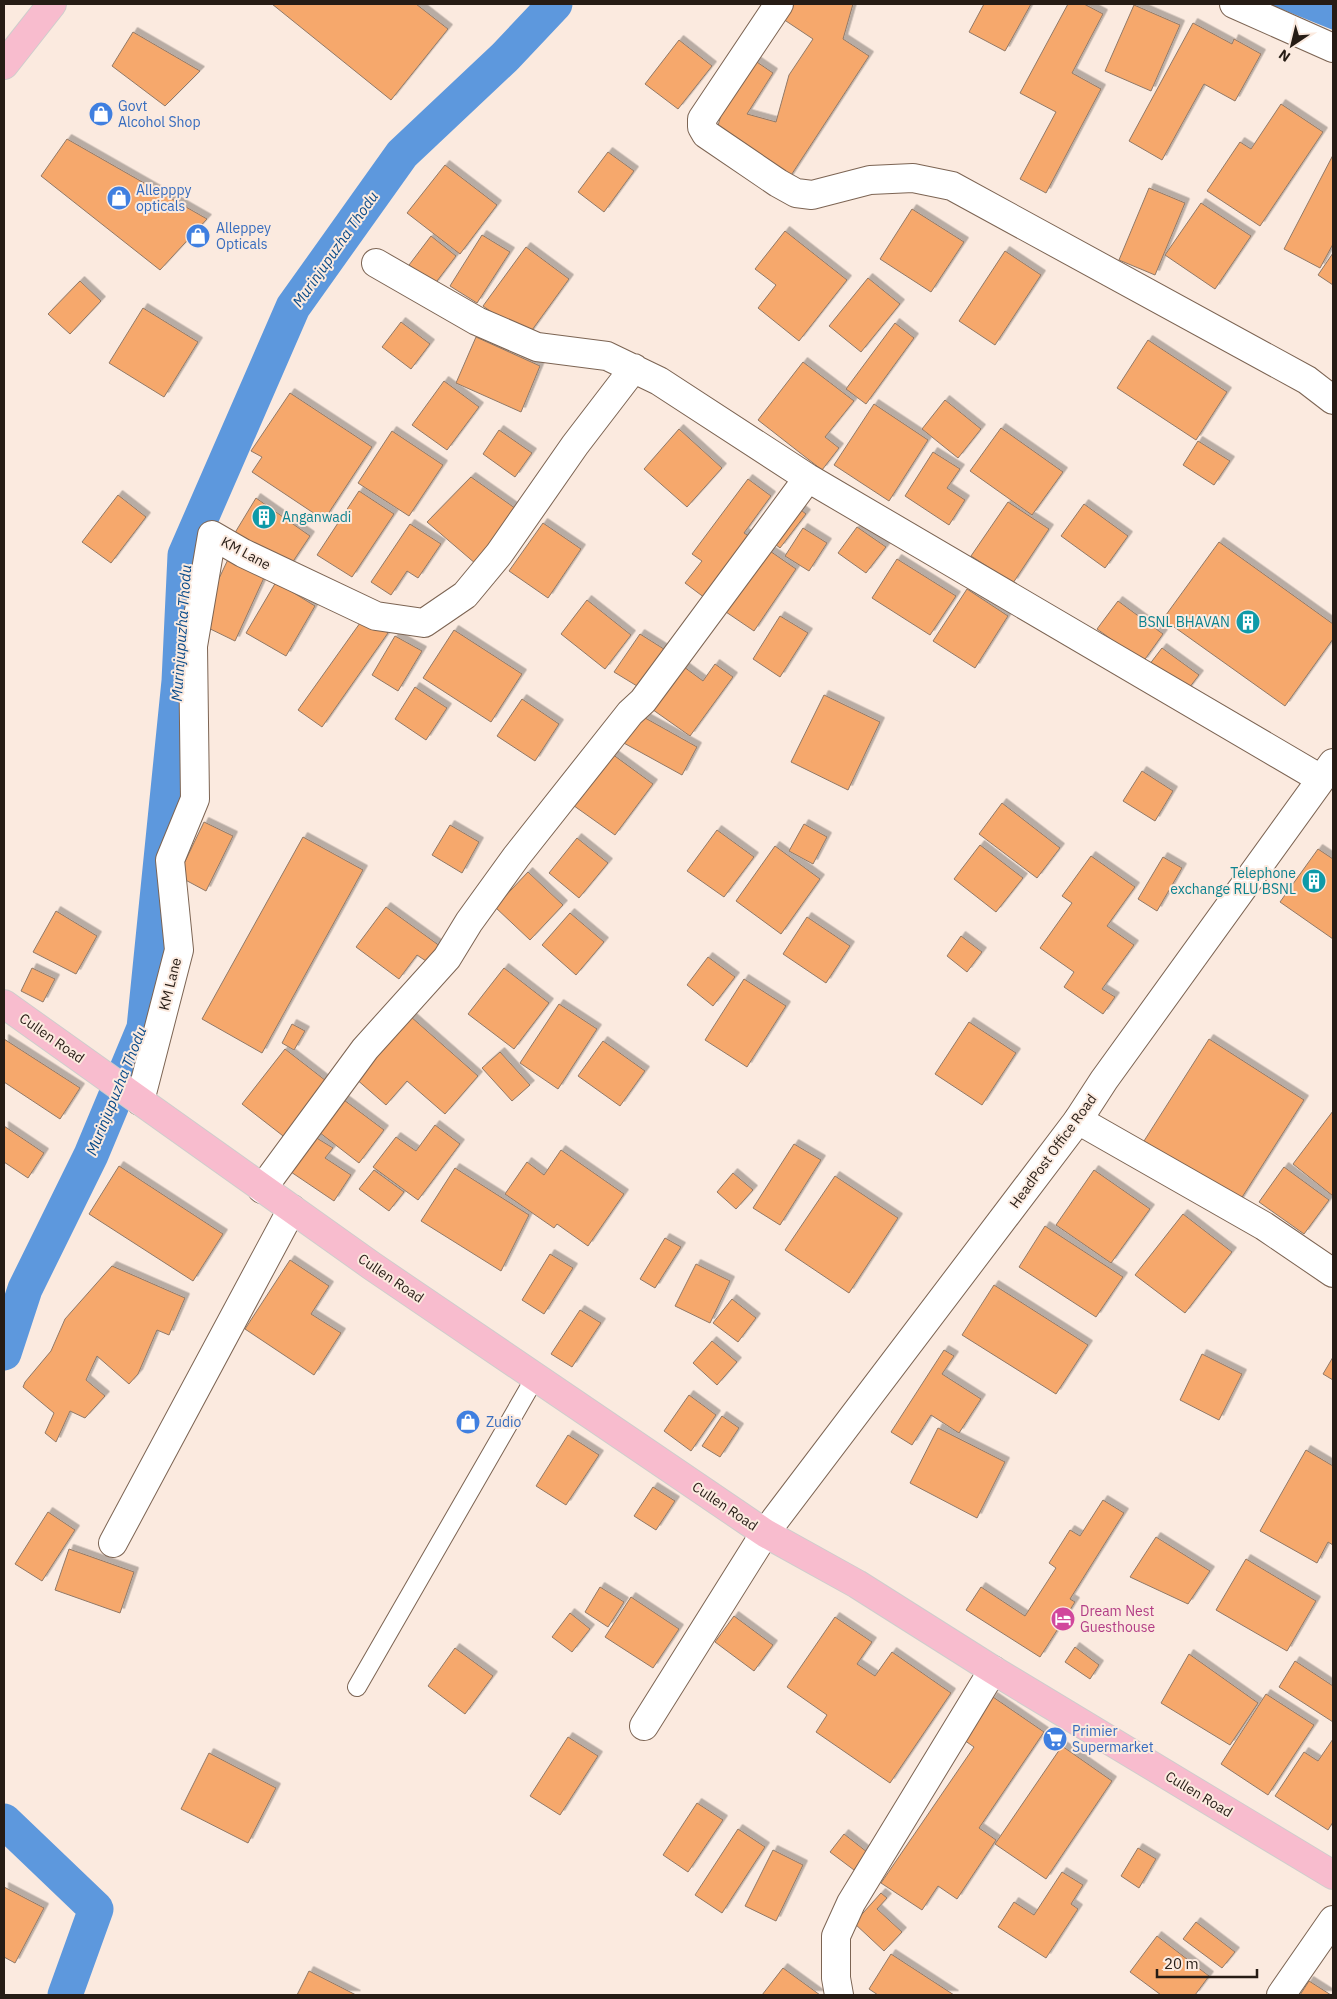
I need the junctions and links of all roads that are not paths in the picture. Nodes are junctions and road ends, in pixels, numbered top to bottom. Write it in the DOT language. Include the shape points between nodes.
graph roads {
  1 [pos="52,4"];
  2 [pos="778,4"];
  3 [pos="1234,4"];
  4 [pos="1333,48"];
  5 [pos="4,65"];
  6 [pos="376,263"];
  7 [pos="634,368"];
  8 [pos="1333,400"];
  9 [pos="808,478"];
  10 [pos="1327,771"];
  11 [pos="4,1004"];
  12 [pos="140,1101"];
  13 [pos="1078,1120"];
  14 [pos="262,1189"];
  15 [pos="292,1209"];
  16 [pos="1333,1273"];
  17 [pos="536,1376"];
  18 [pos="765,1533"];
  19 [pos="113,1543"];
  20 [pos="993,1670"];
  21 [pos="357,1687"];
  22 [pos="644,1726"];
  23 [pos="1333,1875"];
  24 [pos="1333,1920"];
  25 [pos="839,1995"];
  26 [pos="1280,1995"];
  1 -- 5 [label="main road"];
  2 -- 8 [label="street" via="702,119 706,134 796,193 812,195 870,180 904,178 952,186 1307,380"];
  3 -- 4 [label="street"];
  6 -- 7 [label="street" via="477,321 537,347 607,356"];
  7 -- 9 [label="street"];
  7 -- 12 [label="street, KM Lane" via="575,445 499,554 465,595 424,623 376,616 212,535 193,646 195,799 170,860 179,950"];
  9 -- 10 [label="street"];
  9 -- 14 [label="street" via="642,702 516,857 447,958 365,1049"];
  10 -- 13 [label="street, HeadPost Office Road"];
  11 -- 12 [label="main road, Cullen Road"];
  12 -- 14 [label="main road, Cullen Road"];
  13 -- 16 [label="street" via="1264,1226"];
  13 -- 18 [label="street, HeadPost Office Road"];
  14 -- 15 [label="main road, Cullen Road"];
  15 -- 17 [label="main road, Cullen Road"];
  15 -- 19 [label="street"];
  17 -- 18 [label="main road, Cullen Road"];
  17 -- 21 [label="lane"];
  18 -- 20 [label="main road, Cullen Road" via="857,1584"];
  18 -- 22 [label="street, HeadPost Office Road"];
  20 -- 23 [label="main road, Cullen Road"];
  20 -- 25 [label="street" via="852,1903 836,1936"];
  24 -- 26 [label="street"];
}
